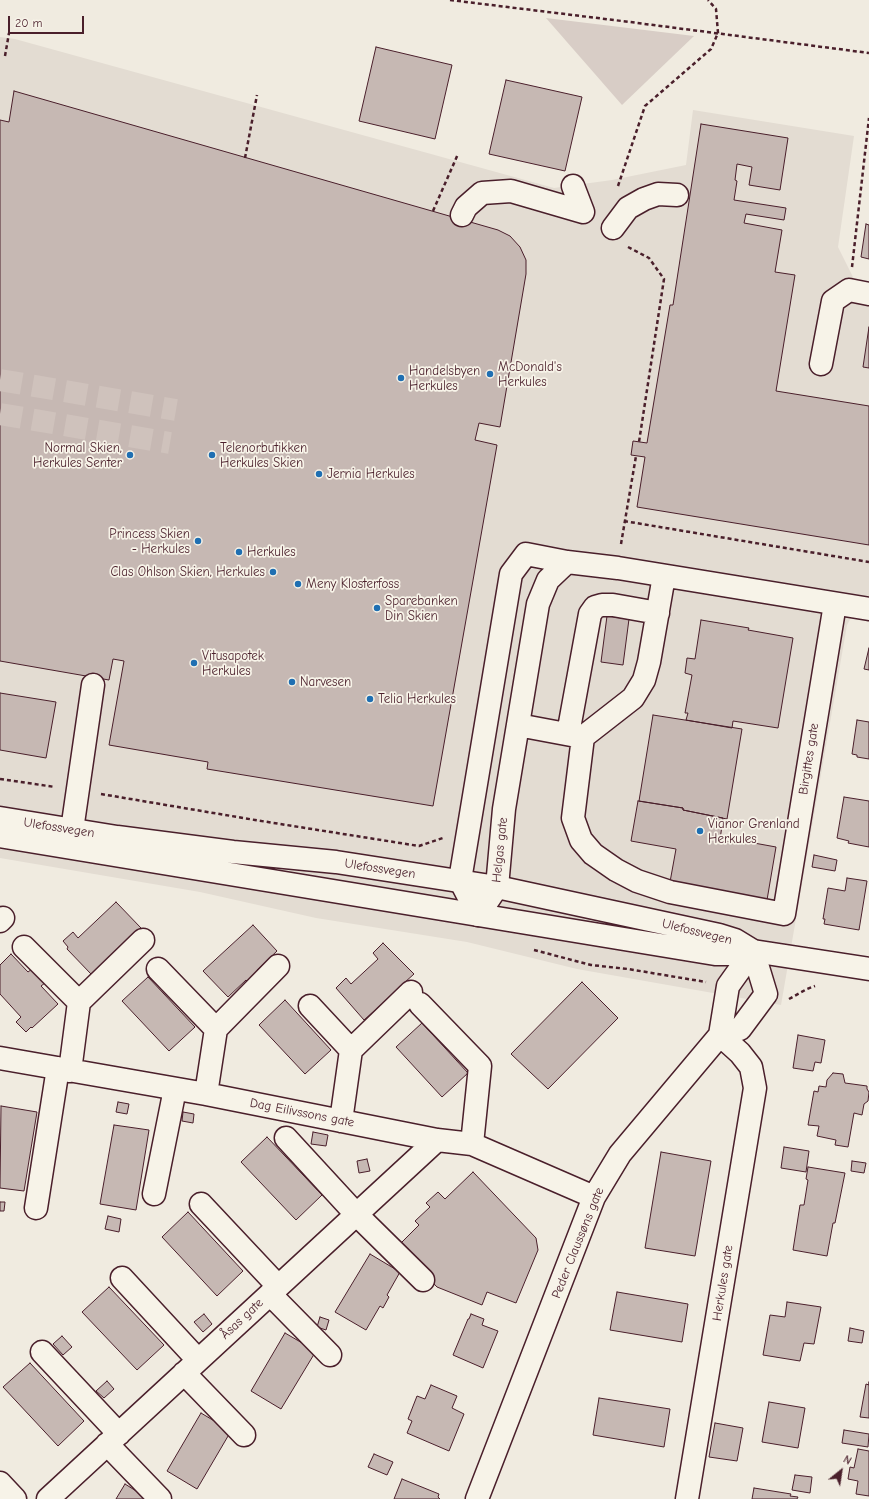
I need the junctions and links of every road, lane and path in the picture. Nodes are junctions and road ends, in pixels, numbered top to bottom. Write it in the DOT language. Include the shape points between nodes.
graph roads {
  1 [pos="450,0"];
  2 [pos="708,0"];
  3 [pos="9,33"];
  4 [pos="718,34"];
  5 [pos="869,53"];
  6 [pos="4,56"];
  7 [pos="257,94"];
  8 [pos="869,118"];
  9 [pos="458,154"];
  10 [pos="245,158"];
  11 [pos="573,186"];
  12 [pos="616,191"];
  13 [pos="677,195"];
  14 [pos="433,211"];
  15 [pos="462,215"];
  16 [pos="618,236"];
  17 [pos="859,292"];
  18 [pos="821,364"];
  19 [pos="639,442"];
  20 [pos="636,456"];
  21 [pos="624,522"];
  22 [pos="567,562"];
  23 [pos="869,562"];
  24 [pos="618,568"];
  25 [pos="664,576"];
  26 [pos="834,604"];
  27 [pos="869,609"];
  28 [pos="658,613"];
  29 [pos="92,685"];
  30 [pos="518,725"];
  31 [pos="576,736"];
  32 [pos="0,779"];
  33 [pos="78,791"];
  34 [pos="0,818"];
  35 [pos="72,830"];
  36 [pos="0,836"];
  37 [pos="447,836"];
  38 [pos="460,880"];
  39 [pos="497,887"];
  40 [pos="478,915"];
  41 [pos="143,940"];
  42 [pos="24,947"];
  43 [pos="753,951"];
  44 [pos="278,966"];
  45 [pos="158,969"];
  46 [pos="869,969"];
  47 [pos="79,1002"];
  48 [pos="310,1006"];
  49 [pos="216,1029"];
  50 [pos="720,1035"];
  51 [pos="351,1050"];
  52 [pos="0,1058"];
  53 [pos="64,1069"];
  54 [pos="175,1089"];
  55 [pos="206,1094"];
  56 [pos="341,1121"];
  57 [pos="286,1138"];
  58 [pos="437,1140"];
  59 [pos="472,1144"];
  60 [pos="154,1194"];
  61 [pos="594,1197"];
  62 [pos="202,1204"];
  63 [pos="36,1208"];
  64 [pos="356,1214"];
  65 [pos="122,1278"];
  66 [pos="423,1280"];
  67 [pos="274,1290"];
  68 [pos="42,1352"];
  69 [pos="330,1355"];
  70 [pos="191,1367"];
  71 [pos="244,1435"];
  72 [pos="113,1439"];
  73 [pos="0,1482"];
  74 [pos="14,1499"];
  75 [pos="48,1499"];
  76 [pos="160,1499"];
  77 [pos="477,1499"];
  78 [pos="687,1499"];
  1 -- 4 [label="path"];
  2 -- 4 [label="path" via="716,9"];
  3 -- 6 [label="path"];
  4 -- 5 [label="path"];
  4 -- 12 [label="path" via="711,48 645,106"];
  7 -- 10 [label="path"];
  8 -- 17 [label="path"];
  9 -- 14 [label="path"];
  11 -- 15 [label="street" via="583,212 511,192 482,193 466,206"];
  13 -- 16 [label="street" via="658,194 628,208"];
  16 -- 19 [label="path" via="649,258 664,279"];
  17 -- 18 [label="street" via="833,301"];
  20 -- 21 [label="path"];
  21 -- 23 [label="path"];
  21 -- 24 [label="path"];
  22 -- 24 [label="street"];
  22 -- 30 [label="street, Helgas gate" via="548,580 538,604"];
  22 -- 38 [label="street" via="526,554 511,574"];
  24 -- 25 [label="street"];
  25 -- 26 [label="street"];
  25 -- 28 [label="street"];
  26 -- 27 [label="street"];
  26 -- 31 [label="street, Birgittes gate" via="784,914 670,892 637,881 593,854 581,840 573,818"];
  28 -- 31 [label="street" via="644,680 633,698"];
  28 -- 31 [label="street" via="602,605 595,607 590,614"];
  29 -- 33 [label="street"];
  30 -- 31 [label="street"];
  30 -- 39 [label="street, Helgas gate" via="504,809"];
  32 -- 33 [label="path"];
  33 -- 35 [label="street"];
  33 -- 37 [label="path" via="420,846"];
  34 -- 35 [label="street, Ulefossvegen"];
  35 -- 38 [label="street, Ulefossvegen" via="233,852 336,862"];
  36 -- 40 [label="street, Ulefossvegen"];
  38 -- 39 [label="street, Ulefossvegen"];
  38 -- 40 [label="street"];
  39 -- 40 [label="street, Helgas gate"];
  39 -- 43 [label="street, Ulefossvegen" via="719,935 735,940"];
  40 -- 43 [label="street, Ulefossvegen" via="715,954"];
  41 -- 47 [label="street"];
  42 -- 47 [label="street"];
  43 -- 46 [label="street, Ulefossvegen"];
  43 -- 50 [label="street" via="728,986"];
  43 -- 50 [label="street" via="766,994 740,1029"];
  44 -- 49 [label="street"];
  45 -- 49 [label="street"];
  47 -- 53 [label="street"];
  48 -- 51 [label="street"];
  49 -- 55 [label="street"];
  50 -- 61 [label="street, Peder Claussøns gate" via="620,1154"];
  50 -- 78 [label="street, Herkules gate" via="751,1067 755,1088"];
  51 -- 56 [label="street"];
  51 -- 59 [label="street" via="416,998 480,1066"];
  52 -- 53 [label="street, Dag Eilivssons gate"];
  53 -- 54 [label="street, Dag Eilivssons gate"];
  53 -- 63 [label="street"];
  54 -- 55 [label="street, Dag Eilivssons gate"];
  54 -- 60 [label="street"];
  55 -- 56 [label="street, Dag Eilivssons gate"];
  56 -- 58 [label="street, Dag Eilivssons gate"];
  57 -- 64 [label="street"];
  58 -- 59 [label="street, Dag Eilivssons gate"];
  58 -- 64 [label="street, Åsas gate"];
  59 -- 61 [label="street, Dag Eilivssons gate"];
  61 -- 77 [label="street, Peder Claussøns gate"];
  62 -- 67 [label="street"];
  64 -- 66 [label="street"];
  64 -- 67 [label="street, Åsas gate"];
  65 -- 70 [label="street"];
  67 -- 69 [label="street"];
  67 -- 70 [label="street, Åsas gate"];
  68 -- 72 [label="street"];
  70 -- 71 [label="street"];
  70 -- 72 [label="street, Åsas gate"];
  72 -- 75 [label="street, Åsas gate"];
  72 -- 76 [label="street"];
  73 -- 74 [label="street"];
}
